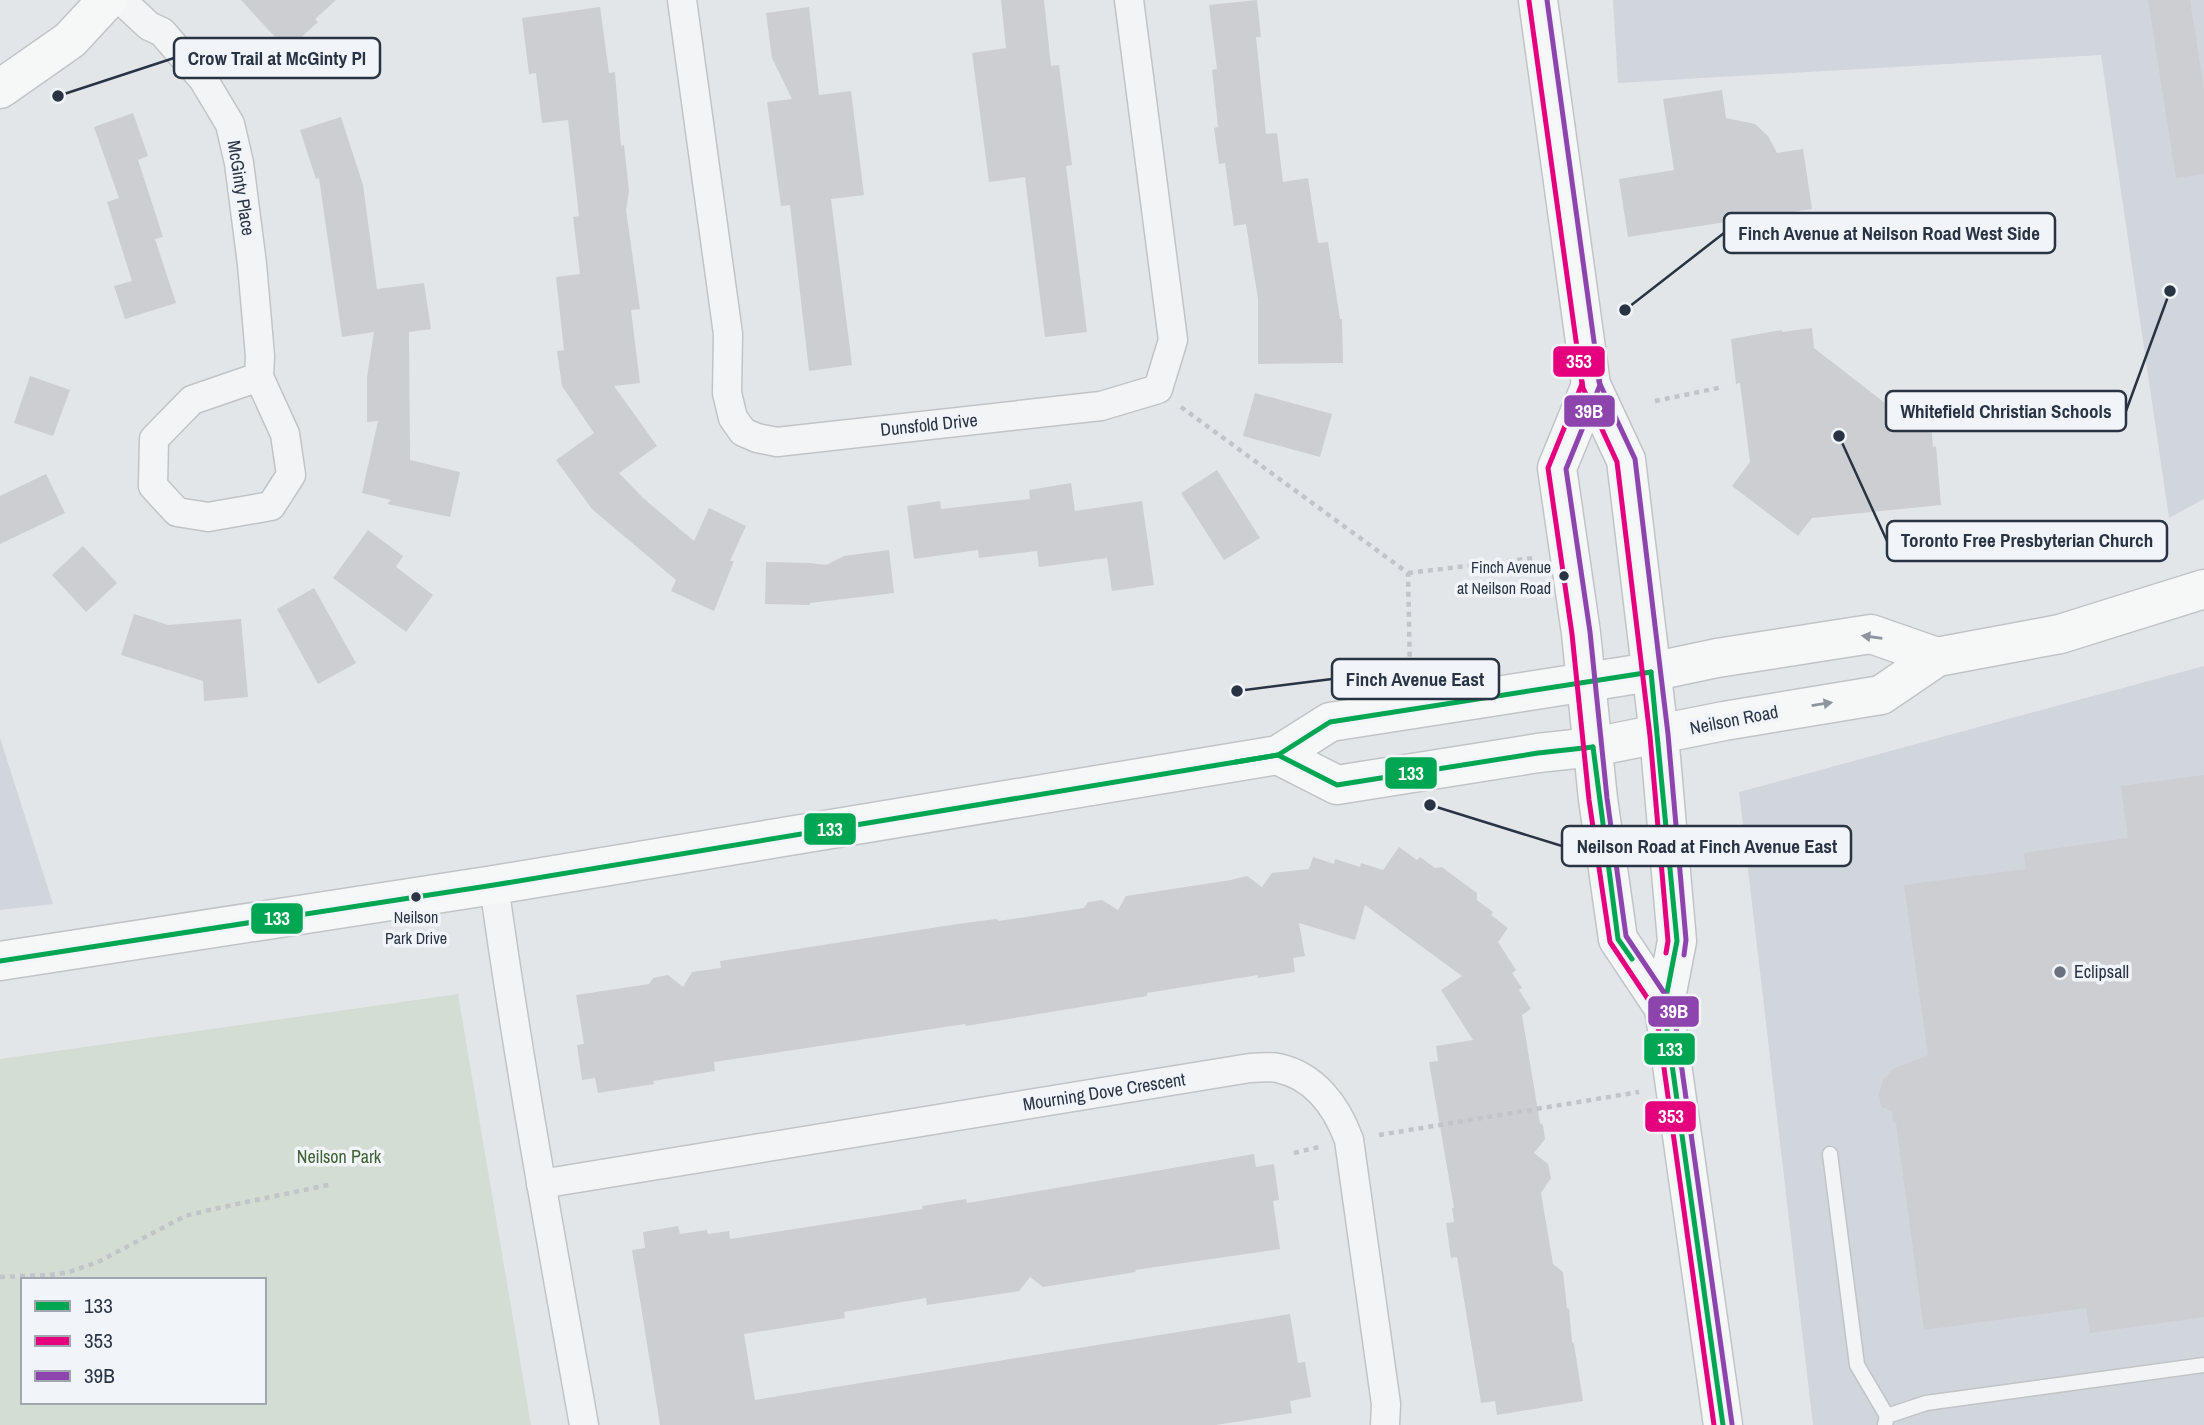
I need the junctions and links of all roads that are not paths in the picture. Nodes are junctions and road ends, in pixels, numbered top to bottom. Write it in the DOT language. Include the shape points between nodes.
graph roads {
  1 [pos="107,0"];
  2 [pos="121,0"];
  3 [pos="682,0"];
  4 [pos="1129,0"];
  5 [pos="1538,0"];
  6 [pos="0,89"];
  7 [pos="259,377"];
  8 [pos="1591,385"];
  9 [pos="2204,589"];
  10 [pos="1937,657"];
  11 [pos="1651,672"];
  12 [pos="1585,682"];
  13 [pos="1658,735"];
  14 [pos="1593,747"];
  15 [pos="1278,755"];
  16 [pos="494,885"];
  17 [pos="0,961"];
  18 [pos="1664,1008"];
  19 [pos="1830,1154"];
  20 [pos="541,1184"];
  21 [pos="2204,1365"];
  22 [pos="1886,1420"];
  23 [pos="584,1425"];
  24 [pos="1385,1425"];
  25 [pos="1723,1425"];
  1 -- 6 [label="main road" via="69,40"];
  2 -- 7 [label="street, McGinty Place" via="162,32 203,79 230,124 252,264"];
  3 -- 4 [label="street, Dunsfold Drive" via="727,334 727,393 733,418 743,432 777,442 1101,406 1158,389 1173,340"];
  5 -- 8 [label="main road"];
  7 -- 7 [label="street, McGinty Place" via="192,400 154,439 153,486 177,512 208,517 271,506 291,475 285,434"];
  8 -- 11 [label="main road" via="1626,460"];
  8 -- 12 [label="main road" via="1557,468"];
  9 -- 10 [label="main road, Neilson Road" via="2060,634"];
  10 -- 11 [label="main road, Neilson Road, one-way" via="1871,634"];
  13 -- 10 [label="main road, Neilson Road, one-way" via="1881,695"];
  11 -- 12 [label="main road, Neilson Road"];
  11 -- 13 [label="main road"];
  12 -- 14 [label="main road"];
  12 -- 15 [label="main road, Neilson Road" via="1329,722"];
  13 -- 14 [label="main road, Neilson Road"];
  13 -- 18 [label="main road" via="1677,941"];
  14 -- 15 [label="main road, Neilson Road" via="1337,785"];
  14 -- 18 [label="main road" via="1618,939"];
  15 -- 16 [label="main road, Neilson Road"];
  16 -- 17 [label="main road, Neilson Road"];
  16 -- 20 [label="street"];
  18 -- 25 [label="main road"];
  19 -- 22 [label="lane" via="1857,1366"];
  20 -- 23 [label="street"];
  20 -- 24 [label="street, Mourning Dove Crescent" via="1251,1068 1278,1068 1323,1093 1342,1120 1349,1140 1386,1404"];
  21 -- 22 [label="lane" via="1926,1404"];
}
